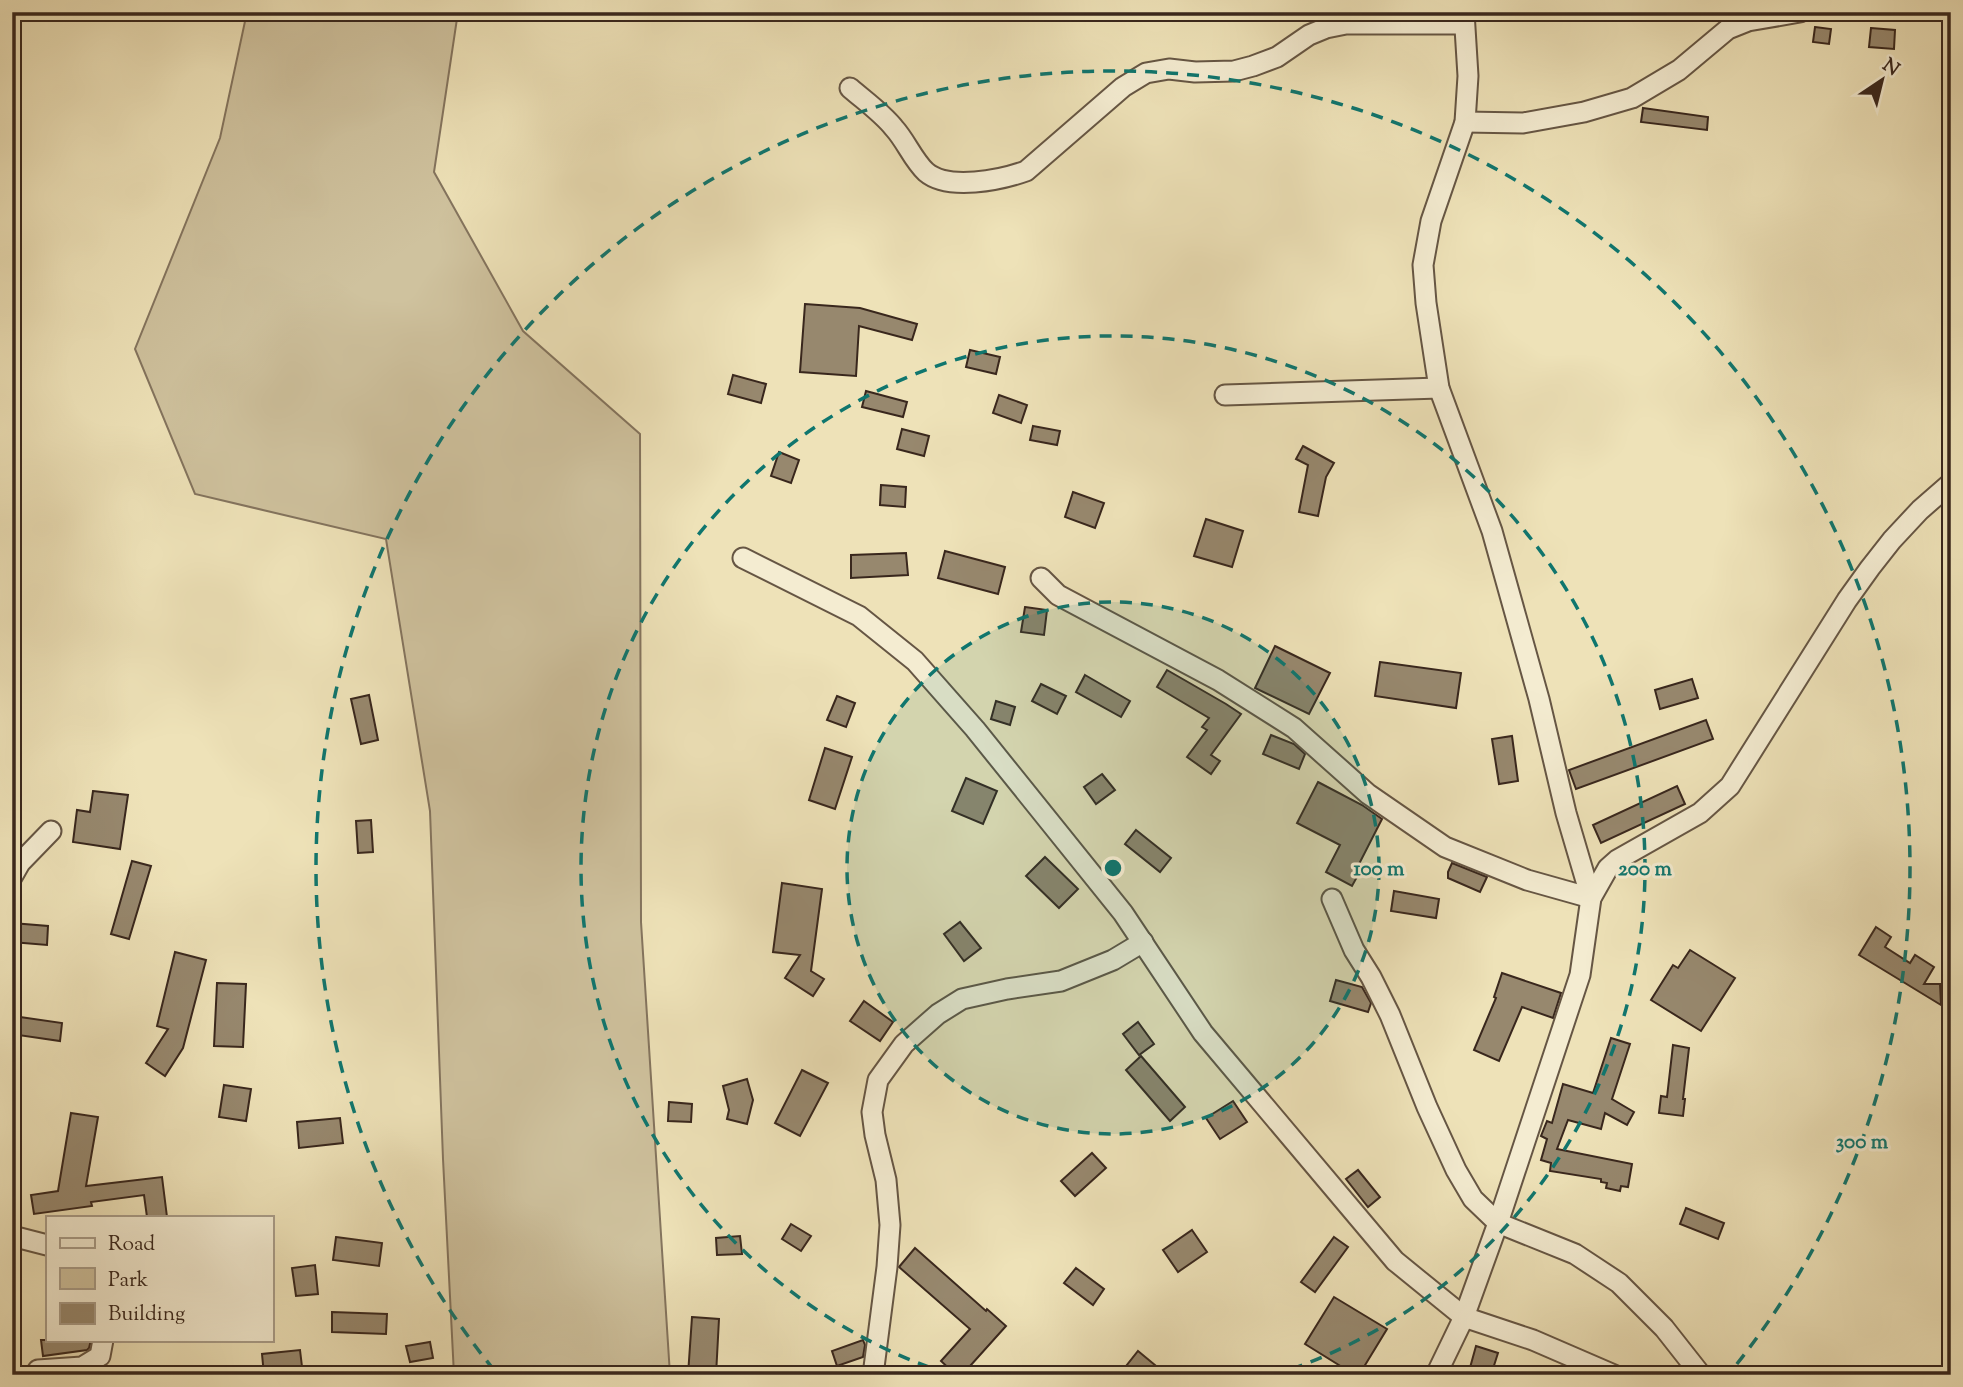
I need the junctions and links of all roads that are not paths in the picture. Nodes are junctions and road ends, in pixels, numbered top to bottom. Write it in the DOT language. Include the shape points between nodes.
graph roads {
  1 [pos="1800,12"];
  2 [pos="1464,18"];
  3 [pos="850,88"];
  4 [pos="1465,122"];
  5 [pos="1439,388"];
  6 [pos="1225,395"];
  7 [pos="1951,482"];
  8 [pos="743,558"];
  9 [pos="1041,578"];
  10 [pos="51,831"];
  11 [pos="12,877"];
  12 [pos="1591,898"];
  13 [pos="1332,899"];
  14 [pos="1143,942"];
  15 [pos="1497,1223"];
  16 [pos="12,1236"];
  17 [pos="46,1245"];
  18 [pos="1464,1317"];
  19 [pos="103,1342"];
  20 [pos="38,1370"];
  21 [pos="873,1375"];
  22 [pos="1436,1375"];
  23 [pos="1614,1375"];
  24 [pos="1701,1375"];
  1 -- 4 [label="street" via="1728,29 1679,70 1632,98 1523,123"];
  2 -- 3 [label="street" via="1346,24 1309,35 1277,57 1234,71 1146,73 1026,171 1009,177 961,182 936,178 895,128"];
  2 -- 4 [label="street"];
  4 -- 5 [label="street" via="1431,221 1423,265"];
  5 -- 6 [label="street"];
  5 -- 12 [label="street" via="1492,531"];
  7 -- 12 [label="street" via="1870,568 1730,786 1700,813 1617,860"];
  8 -- 14 [label="street" via="859,616 915,662 1041,809"];
  9 -- 12 [label="street" via="1058,595 1218,680 1294,728 1368,794 1445,847 1527,880"];
  10 -- 11 [label="street"];
  12 -- 15 [label="street" via="1580,975"];
  13 -- 15 [label="street" via="1390,1015 1456,1170 1473,1199"];
  14 -- 18 [label="street" via="1203,1034 1360,1221 1395,1261"];
  14 -- 21 [label="street" via="1061,981 962,999 904,1044 878,1080 872,1112 890,1225"];
  15 -- 18 [label="street"];
  15 -- 24 [label="street" via="1575,1254 1619,1283 1664,1328"];
  16 -- 17 [label="street"];
  18 -- 22 [label="street"];
  18 -- 23 [label="street"];
  19 -- 20 [label="street" via="100,1356 82,1367"];
}
